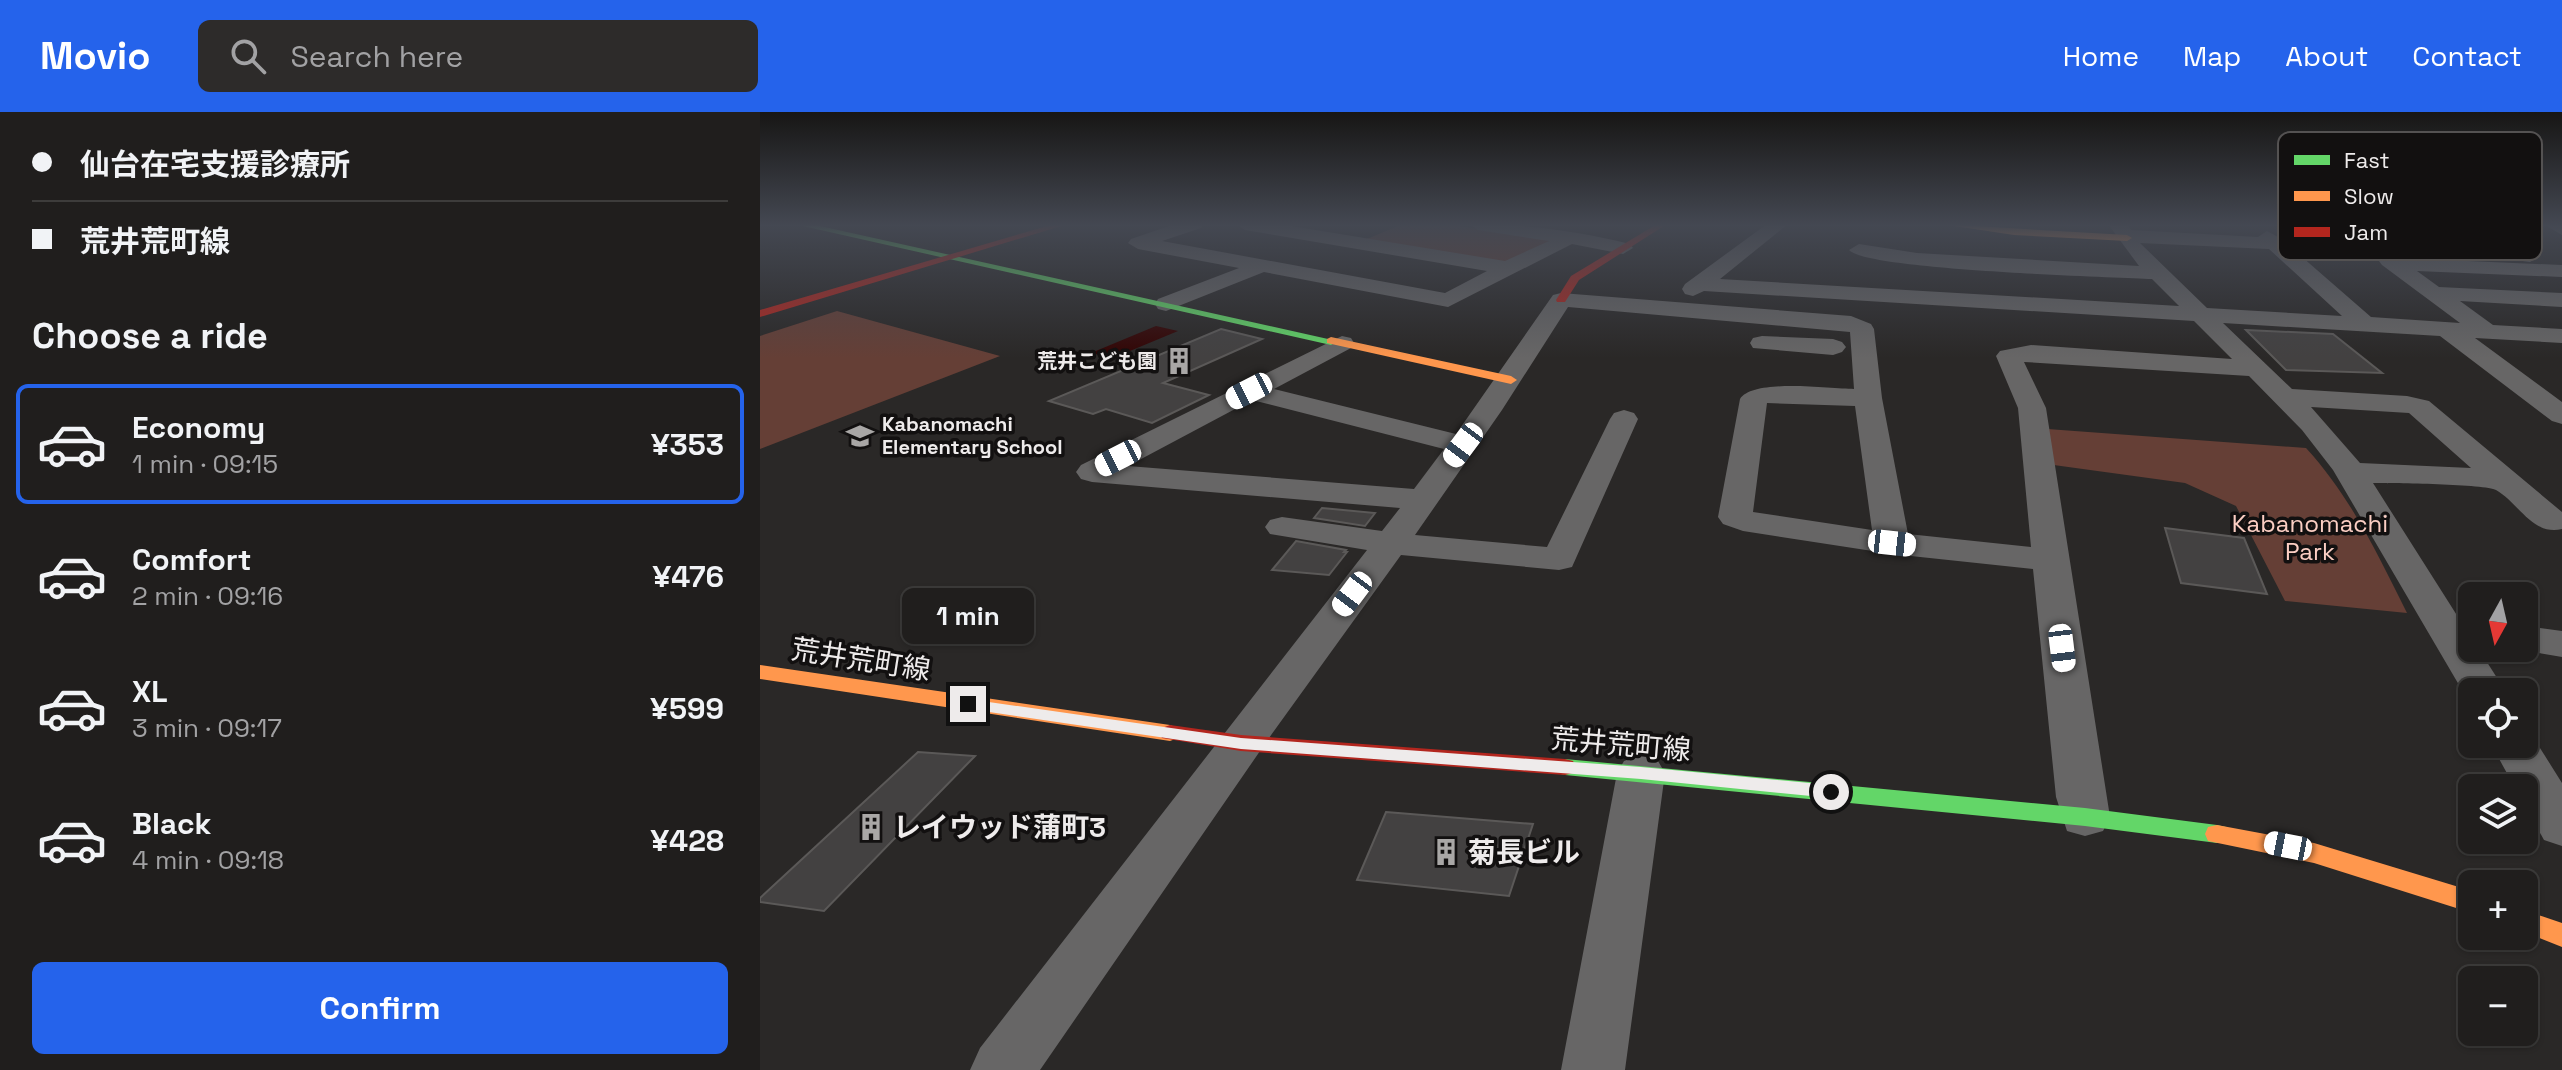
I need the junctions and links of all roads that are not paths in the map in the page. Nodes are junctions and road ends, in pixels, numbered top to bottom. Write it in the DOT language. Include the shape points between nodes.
graph roads {
  1 [pos="914,269"];
  2 [pos="1007,269"];
  3 [pos="1255,269"];
  4 [pos="1269,269"];
  5 [pos="1507,269"];
  6 [pos="1590,269"];
  7 [pos="1720,269"];
  8 [pos="1838,269"];
  9 [pos="2084,269"];
  10 [pos="2154,269"];
  11 [pos="2303,269"];
  12 [pos="2403,269"];
  13 [pos="2538,269"];
  14 [pos="2562,271"];
  15 [pos="2158,273"];
  16 [pos="1700,284"];
  17 [pos="1819,291"];
  18 [pos="2434,293"];
  19 [pos="1561,300"];
  20 [pos="2562,300"];
  21 [pos="1166,304"];
  22 [pos="1683,309"];
  23 [pos="760,314"];
  24 [pos="2202,316"];
  25 [pos="2367,326"];
  26 [pos="2448,330"];
  27 [pos="2489,332"];
  28 [pos="2562,336"];
  29 [pos="1342,343"];
  30 [pos="1763,344"];
  31 [pos="1864,348"];
  32 [pos="2255,369"];
  33 [pos="1511,380"];
  34 [pos="1249,391"];
  35 [pos="2284,397"];
  36 [pos="1868,398"];
  37 [pos="2562,415"];
  38 [pos="1624,419"];
  39 [pos="1463,445"];
  40 [pos="2349,472"];
  41 [pos="2504,479"];
  42 [pos="1422,500"];
  43 [pos="2552,521"];
  44 [pos="1282,527"];
  45 [pos="1390,543"];
  46 [pos="1892,543"];
  47 [pos="2051,560"];
  48 [pos="2458,628"];
  49 [pos="2538,641"];
  50 [pos="2562,644"];
  51 [pos="760,672"];
  52 [pos="1241,743"];
  53 [pos="2522,758"];
  54 [pos="1641,773"];
  55 [pos="2085,817"];
  56 [pos="2562,826"];
  57 [pos="2458,898"];
  58 [pos="2538,926"];
  59 [pos="2562,935"];
  60 [pos="1002,1070"];
  61 [pos="1593,1070"];
  1 -- 23 [label="street"];
  2 -- 21 [label="street"];
  3 -- 21 [label="street"];
  4 -- 5 [label="street" via="1448,300"];
  6 -- 19 [label="street" via="1575,278"];
  7 -- 16 [label="street"];
  8 -- 17 [label="street"];
  9 -- 15 [label="street"];
  10 -- 15 [label="street"];
  11 -- 25 [label="street"];
  12 -- 18 [label="street"];
  13 -- 14 [label="street"];
  15 -- 24 [label="street"];
  16 -- 17 [label="street"];
  16 -- 22 [label="street"];
  17 -- 24 [label="street"];
  18 -- 20 [label="street"];
  18 -- 27 [label="street"];
  19 -- 22 [label="street"];
  19 -- 33 [label="street"];
  21 -- 29 [label="street"];
  22 -- 31 [label="street" via="1851,323 1862,329"];
  24 -- 25 [label="street"];
  24 -- 32 [label="street"];
  25 -- 26 [label="street"];
  26 -- 27 [label="street"];
  26 -- 37 [label="street"];
  27 -- 28 [label="street"];
  29 -- 33 [label="street"];
  29 -- 34 [label="street"];
  30 -- 31 [label="street"];
  31 -- 36 [label="street"];
  32 -- 35 [label="street"];
  32 -- 47 [label="street" via="2031,353 2009,356 2032,408"];
  33 -- 39 [label="street"];
  34 -- 39 [label="street"];
  34 -- 42 [label="street" via="1092,472"];
  35 -- 40 [label="street"];
  35 -- 41 [label="street" via="2419,407"];
  36 -- 46 [label="street"];
  36 -- 46 [label="street" via="1754,399 1735,517"];
  38 -- 45 [label="street" via="1559,559"];
  39 -- 42 [label="street"];
  40 -- 41 [label="street"];
  40 -- 48 [label="street"];
  41 -- 43 [label="street"];
  42 -- 45 [label="street"];
  44 -- 45 [label="street"];
  45 -- 52 [label="street"];
  46 -- 47 [label="street"];
  47 -- 55 [label="street"];
  49 -- 50 [label="street"];
  51 -- 52 [label="street, 荒井荒町線"];
  52 -- 54 [label="street, 荒井荒町線"];
  52 -- 60 [label="street"];
  53 -- 56 [label="street"];
  54 -- 55 [label="street, 荒井荒町線"];
  54 -- 61 [label="street"];
  55 -- 57 [label="street, 荒井荒町線" via="2288,846"];
  58 -- 59 [label="street"];
}
